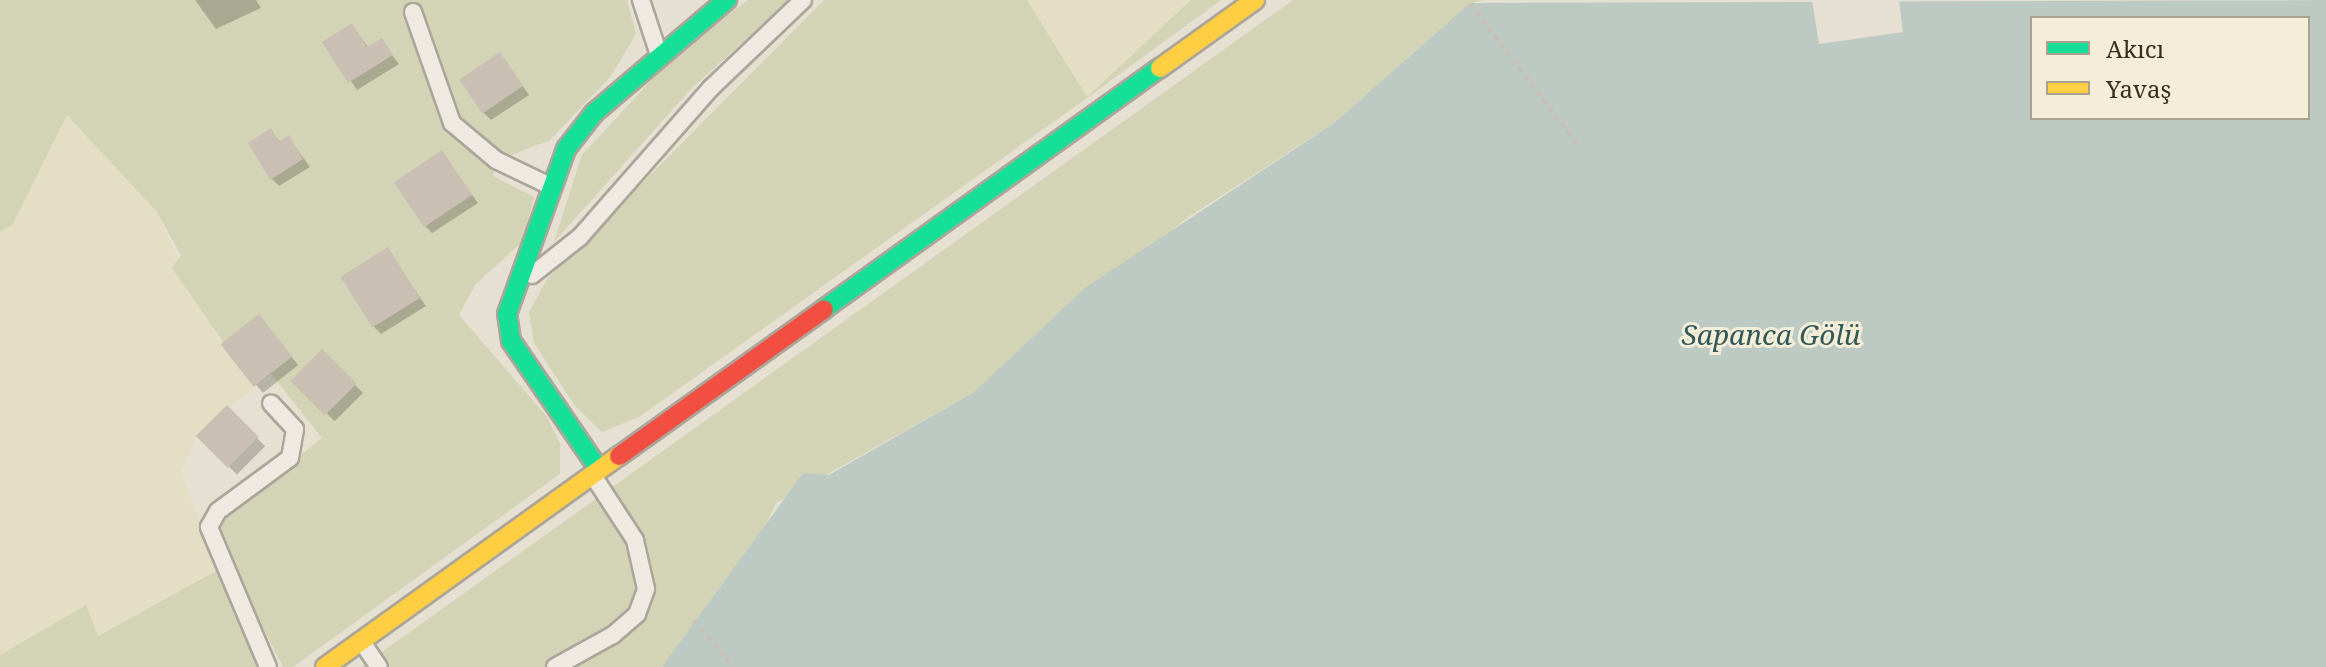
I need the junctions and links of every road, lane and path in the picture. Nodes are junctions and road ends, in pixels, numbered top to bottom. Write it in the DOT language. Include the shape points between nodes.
graph roads {
  1 [pos="641,0"];
  2 [pos="727,0"];
  3 [pos="803,0"];
  4 [pos="1255,0"];
  5 [pos="1470,3"];
  6 [pos="413,12"];
  7 [pos="659,55"];
  8 [pos="1578,145"];
  9 [pos="554,187"];
  10 [pos="519,286"];
  11 [pos="271,403"];
  12 [pos="594,470"];
  13 [pos="694,620"];
  14 [pos="362,642"];
  15 [pos="268,667"];
  16 [pos="325,667"];
  17 [pos="379,667"];
  18 [pos="555,667"];
  19 [pos="734,667"];
  1 -- 7 [label="lane"];
  2 -- 7 [label="street"];
  3 -- 10 [label="lane" via="711,88 580,237"];
  4 -- 12 [label="street"];
  5 -- 8 [label="path"];
  6 -- 9 [label="lane" via="452,123 496,160"];
  7 -- 9 [label="street" via="594,113 566,149"];
  9 -- 10 [label="street"];
  10 -- 12 [label="street" via="507,314 511,341"];
  11 -- 15 [label="lane" via="295,429 290,458 218,511 209,527"];
  12 -- 14 [label="street"];
  12 -- 18 [label="lane" via="635,540 646,589 637,614 613,635"];
  13 -- 19 [label="path"];
  14 -- 16 [label="street"];
  14 -- 17 [label="lane"];
}
